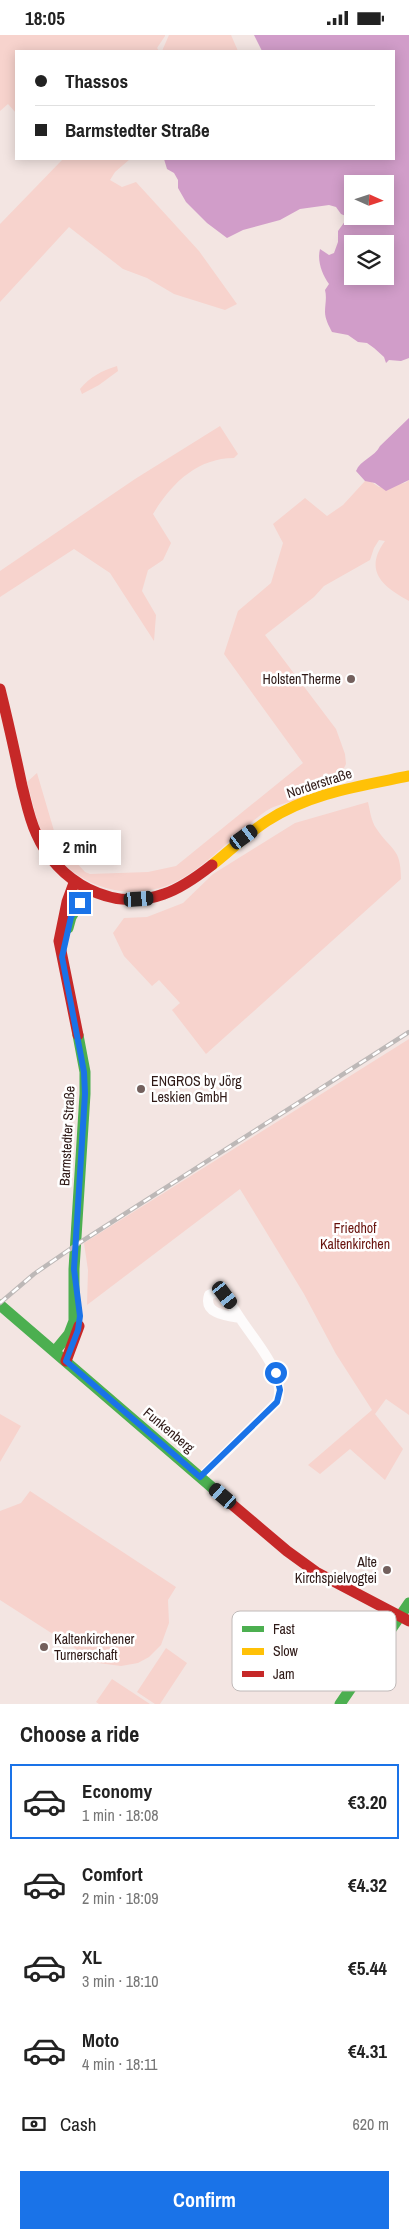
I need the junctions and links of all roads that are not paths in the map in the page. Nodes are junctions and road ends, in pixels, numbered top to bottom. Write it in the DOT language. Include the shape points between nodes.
graph roads {
  1 [pos="0,689"];
  2 [pos="409,776"];
  3 [pos="74,883"];
  4 [pos="87,891"];
  5 [pos="62,957"];
  6 [pos="75,1288"];
  7 [pos="0,1305"];
  8 [pos="240,1318"];
  9 [pos="55,1351"];
  10 [pos="66,1361"];
  11 [pos="200,1477"];
  12 [pos="409,1603"];
  13 [pos="390,1611"];
  14 [pos="405,1619"];
  15 [pos="396,1631"];
  16 [pos="350,1691"];
  17 [pos="340,1704"];
  1 -- 3 [label="street" via="36,835 58,868"];
  2 -- 4 [label="street, Norderstraße" via="326,794 282,812 244,837 190,881 152,899 126,900"];
  3 -- 4 [label="street"];
  3 -- 5 [label="street, Barmstedter Straße" via="61,927"];
  4 -- 5 [label="street, Barmstedter Straße" via="71,917"];
  5 -- 6 [label="street, Barmstedter Straße" via="84,1072 85,1094"];
  6 -- 9 [label="street, Barmstedter Straße" via="74,1321 69,1334"];
  6 -- 10 [label="street, Barmstedter Straße" via="80,1316"];
  7 -- 9 [label="street, Funkenberg"];
  8 -- 11 [label="street" via="276,1373 280,1383 279,1398"];
  9 -- 10 [label="street, Funkenberg"];
  10 -- 11 [label="street, Funkenberg"];
  11 -- 13 [label="street, Funkenberg" via="316,1573"];
  12 -- 14 [label="street"];
  14 -- 15 [label="street"];
  16 -- 17 [label="street"];
}
